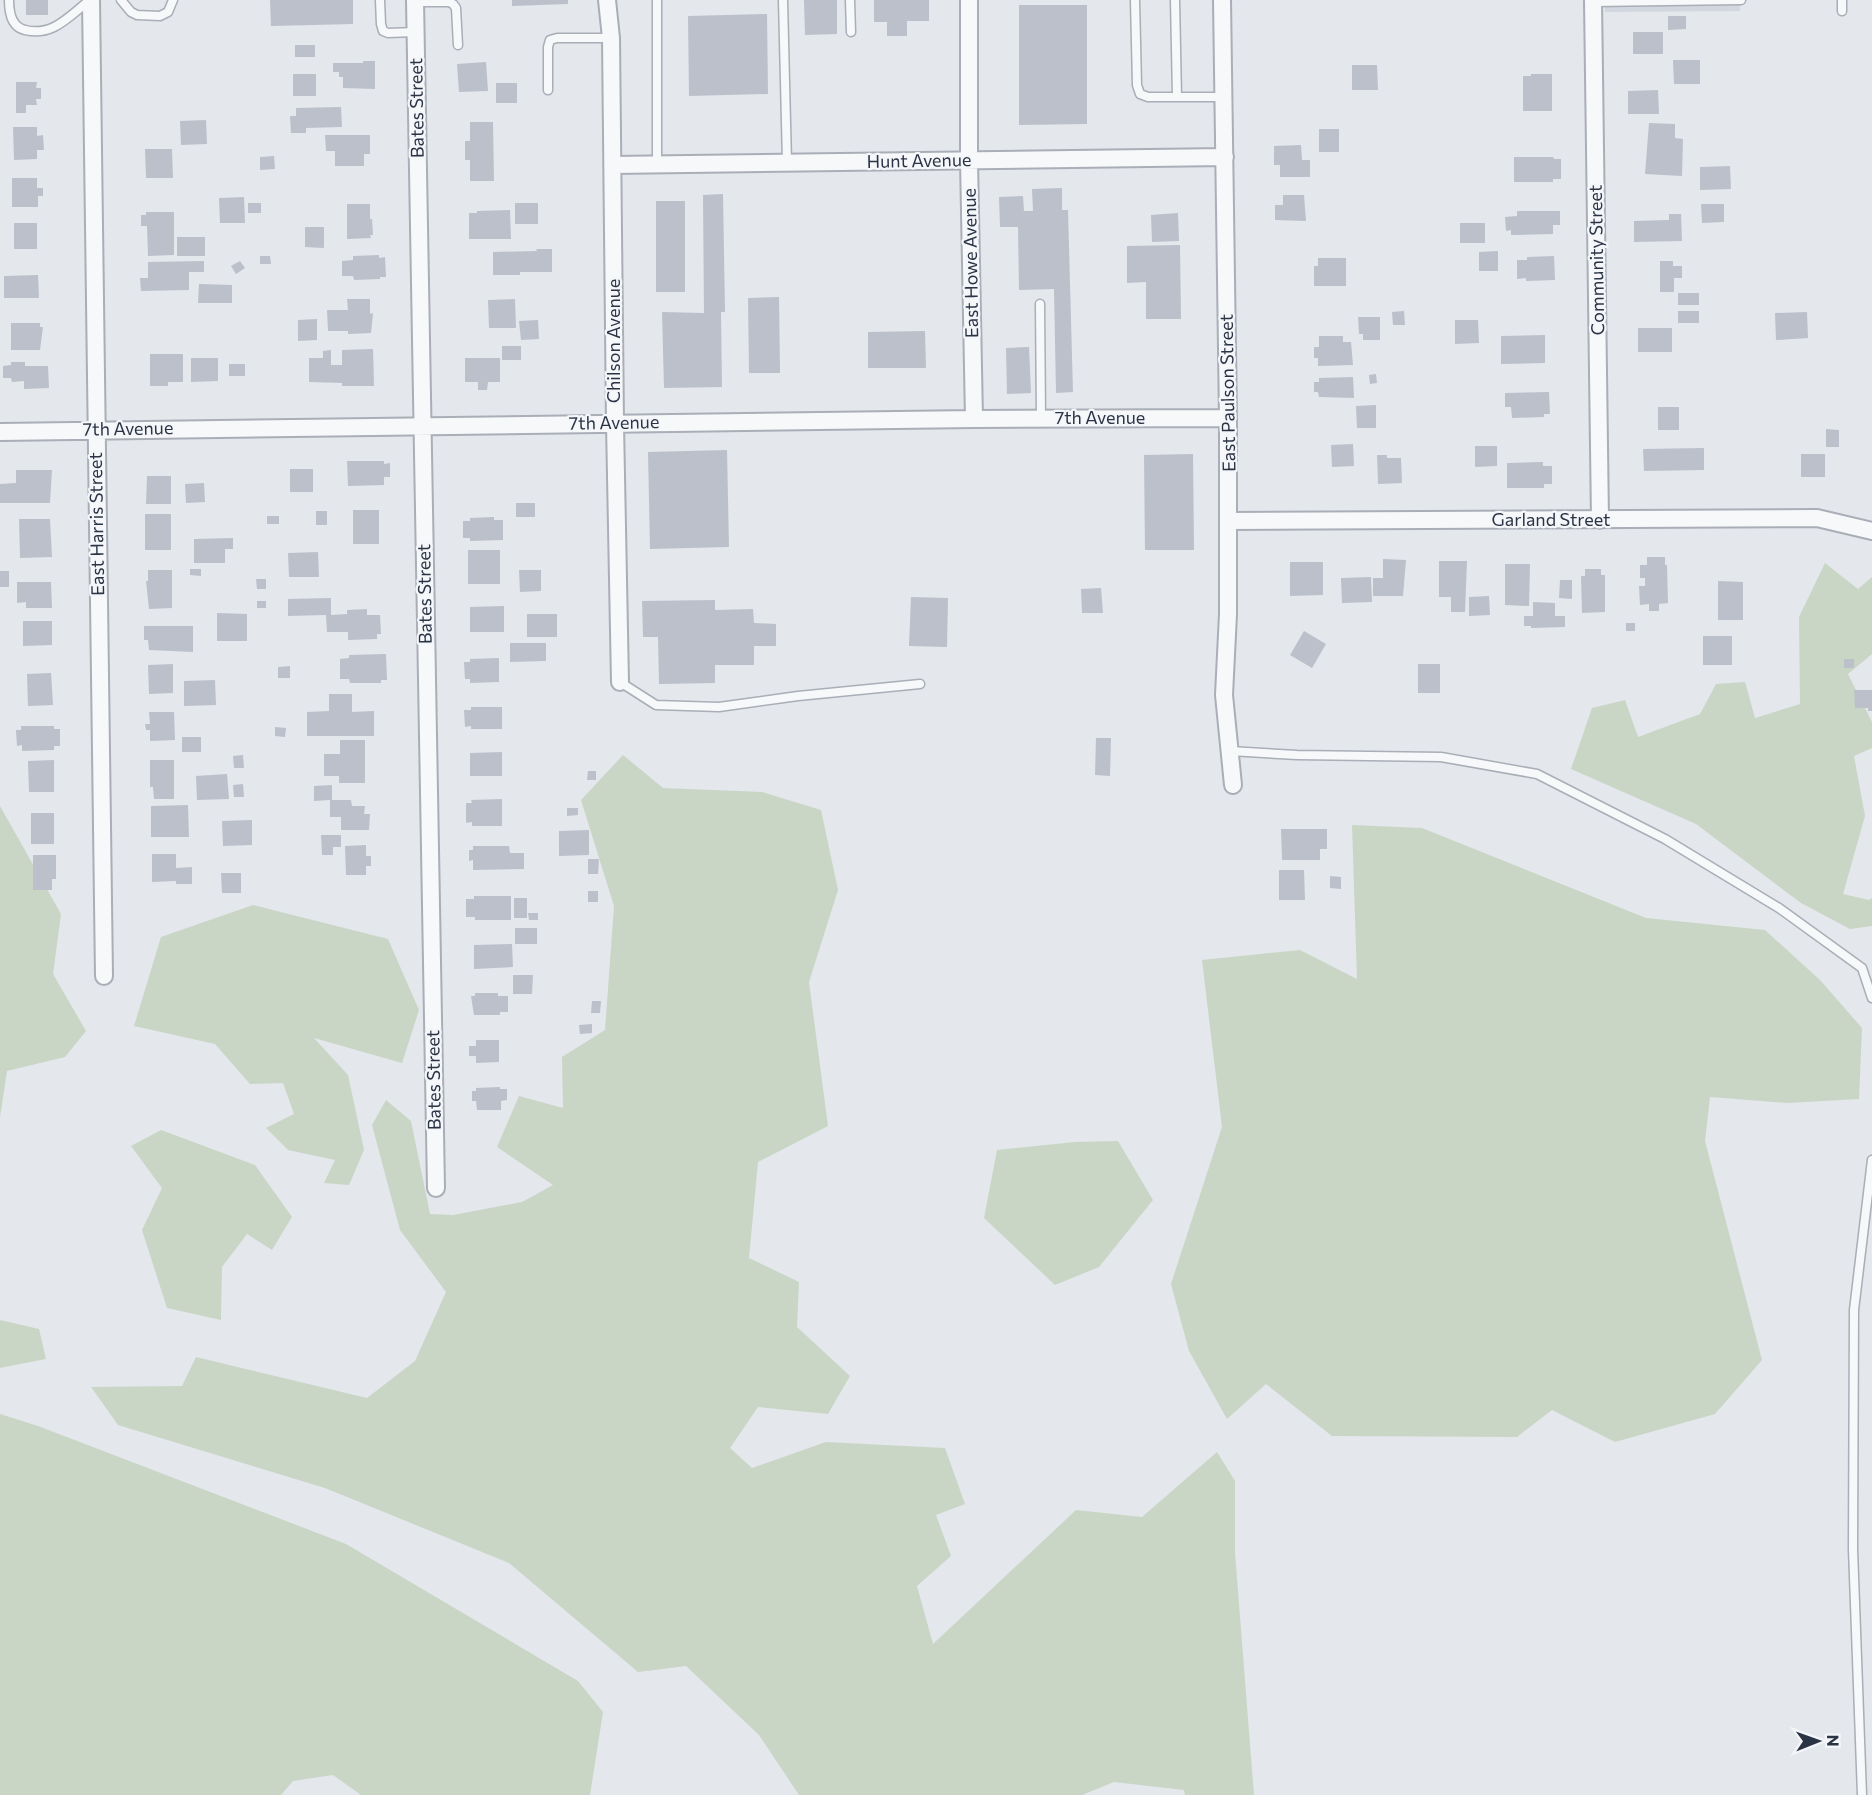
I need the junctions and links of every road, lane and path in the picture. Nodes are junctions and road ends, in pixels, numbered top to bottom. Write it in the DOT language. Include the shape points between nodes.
graph roads {
  1 [pos="9,0"];
  2 [pos="91,0"];
  3 [pos="121,0"];
  4 [pos="173,0"];
  5 [pos="380,0"];
  6 [pos="607,0"];
  7 [pos="657,0"];
  8 [pos="783,0"];
  9 [pos="850,0"];
  10 [pos="969,0"];
  11 [pos="1135,0"];
  12 [pos="1175,0"];
  13 [pos="1222,0"];
  14 [pos="1696,0"];
  15 [pos="1742,0"];
  16 [pos="1842,0"];
  17 [pos="415,1"];
  18 [pos="1593,1"];
  19 [pos="1616,1"];
  20 [pos="1842,11"];
  21 [pos="416,32"];
  22 [pos="850,32"];
  23 [pos="611,38"];
  24 [pos="458,45"];
  25 [pos="548,90"];
  26 [pos="1178,97"];
  27 [pos="1224,97"];
  28 [pos="1225,157"];
  29 [pos="969,160"];
  30 [pos="787,163"];
  31 [pos="657,164"];
  32 [pos="613,165"];
  33 [pos="1040,304"];
  34 [pos="1228,418"];
  35 [pos="974,419"];
  36 [pos="1041,419"];
  37 [pos="615,424"];
  38 [pos="422,425"];
  39 [pos="96,430"];
  40 [pos="0,432"];
  41 [pos="1600,520"];
  42 [pos="1228,521"];
  43 [pos="1872,531"];
  44 [pos="620,682"];
  45 [pos="920,684"];
  46 [pos="1230,751"];
  47 [pos="1233,785"];
  48 [pos="104,976"];
  49 [pos="1872,998"];
  50 [pos="1872,1160"];
  51 [pos="436,1188"];
  52 [pos="1862,1795"];
  1 -- 2 [label="lane" via="14,23 36,33 47,32"];
  2 -- 39 [label="street, East Harris Street"];
  3 -- 4 [label="lane" via="137,15 160,16 168,12"];
  5 -- 21 [label="lane" via="383,31"];
  6 -- 23 [label="street, Chilson Avenue"];
  7 -- 31 [label="lane"];
  8 -- 30 [label="lane"];
  9 -- 22 [label="lane"];
  10 -- 29 [label="street, East Howe Avenue"];
  11 -- 26 [label="lane" via="1140,94"];
  12 -- 26 [label="lane"];
  13 -- 27 [label="street, East Paulson Street"];
  14 -- 15 [label="lane"];
  14 -- 19 [label="lane"];
  16 -- 20 [label="lane"];
  17 -- 21 [label="street, Bates Street"];
  17 -- 24 [label="lane" via="453,4"];
  18 -- 19 [label="lane"];
  18 -- 41 [label="street, Community Street"];
  21 -- 38 [label="street, Bates Street"];
  23 -- 25 [label="lane" via="550,40"];
  23 -- 32 [label="street, Chilson Avenue"];
  26 -- 27 [label="lane"];
  27 -- 28 [label="street, East Paulson Street"];
  28 -- 29 [label="street, Hunt Avenue"];
  28 -- 34 [label="street, East Paulson Street"];
  29 -- 30 [label="street, Hunt Avenue"];
  29 -- 35 [label="street, East Howe Avenue"];
  30 -- 31 [label="street, Hunt Avenue"];
  31 -- 32 [label="street, Hunt Avenue"];
  32 -- 37 [label="street, Chilson Avenue"];
  33 -- 36 [label="lane"];
  34 -- 36 [label="street, 7th Avenue"];
  34 -- 42 [label="street, East Paulson Street"];
  35 -- 36 [label="street, 7th Avenue"];
  35 -- 37 [label="street, 7th Avenue"];
  37 -- 38 [label="street, 7th Avenue"];
  37 -- 44 [label="street, Chilson Avenue"];
  38 -- 39 [label="street, 7th Avenue"];
  38 -- 51 [label="street, Bates Street"];
  39 -- 40 [label="street, 7th Avenue"];
  39 -- 48 [label="street, East Harris Street"];
  41 -- 42 [label="street, Garland Street"];
  41 -- 43 [label="street, Garland Street" via="1817,518"];
  42 -- 46 [label="street, East Paulson Street" via="1224,695"];
  44 -- 45 [label="lane" via="656,705 719,707"];
  46 -- 47 [label="street, East Paulson Street"];
  46 -- 49 [label="lane" via="1441,757 1537,774 1665,839 1779,908 1862,968"];
  50 -- 52 [label="lane" via="1854,1310 1853,1549"];
}
